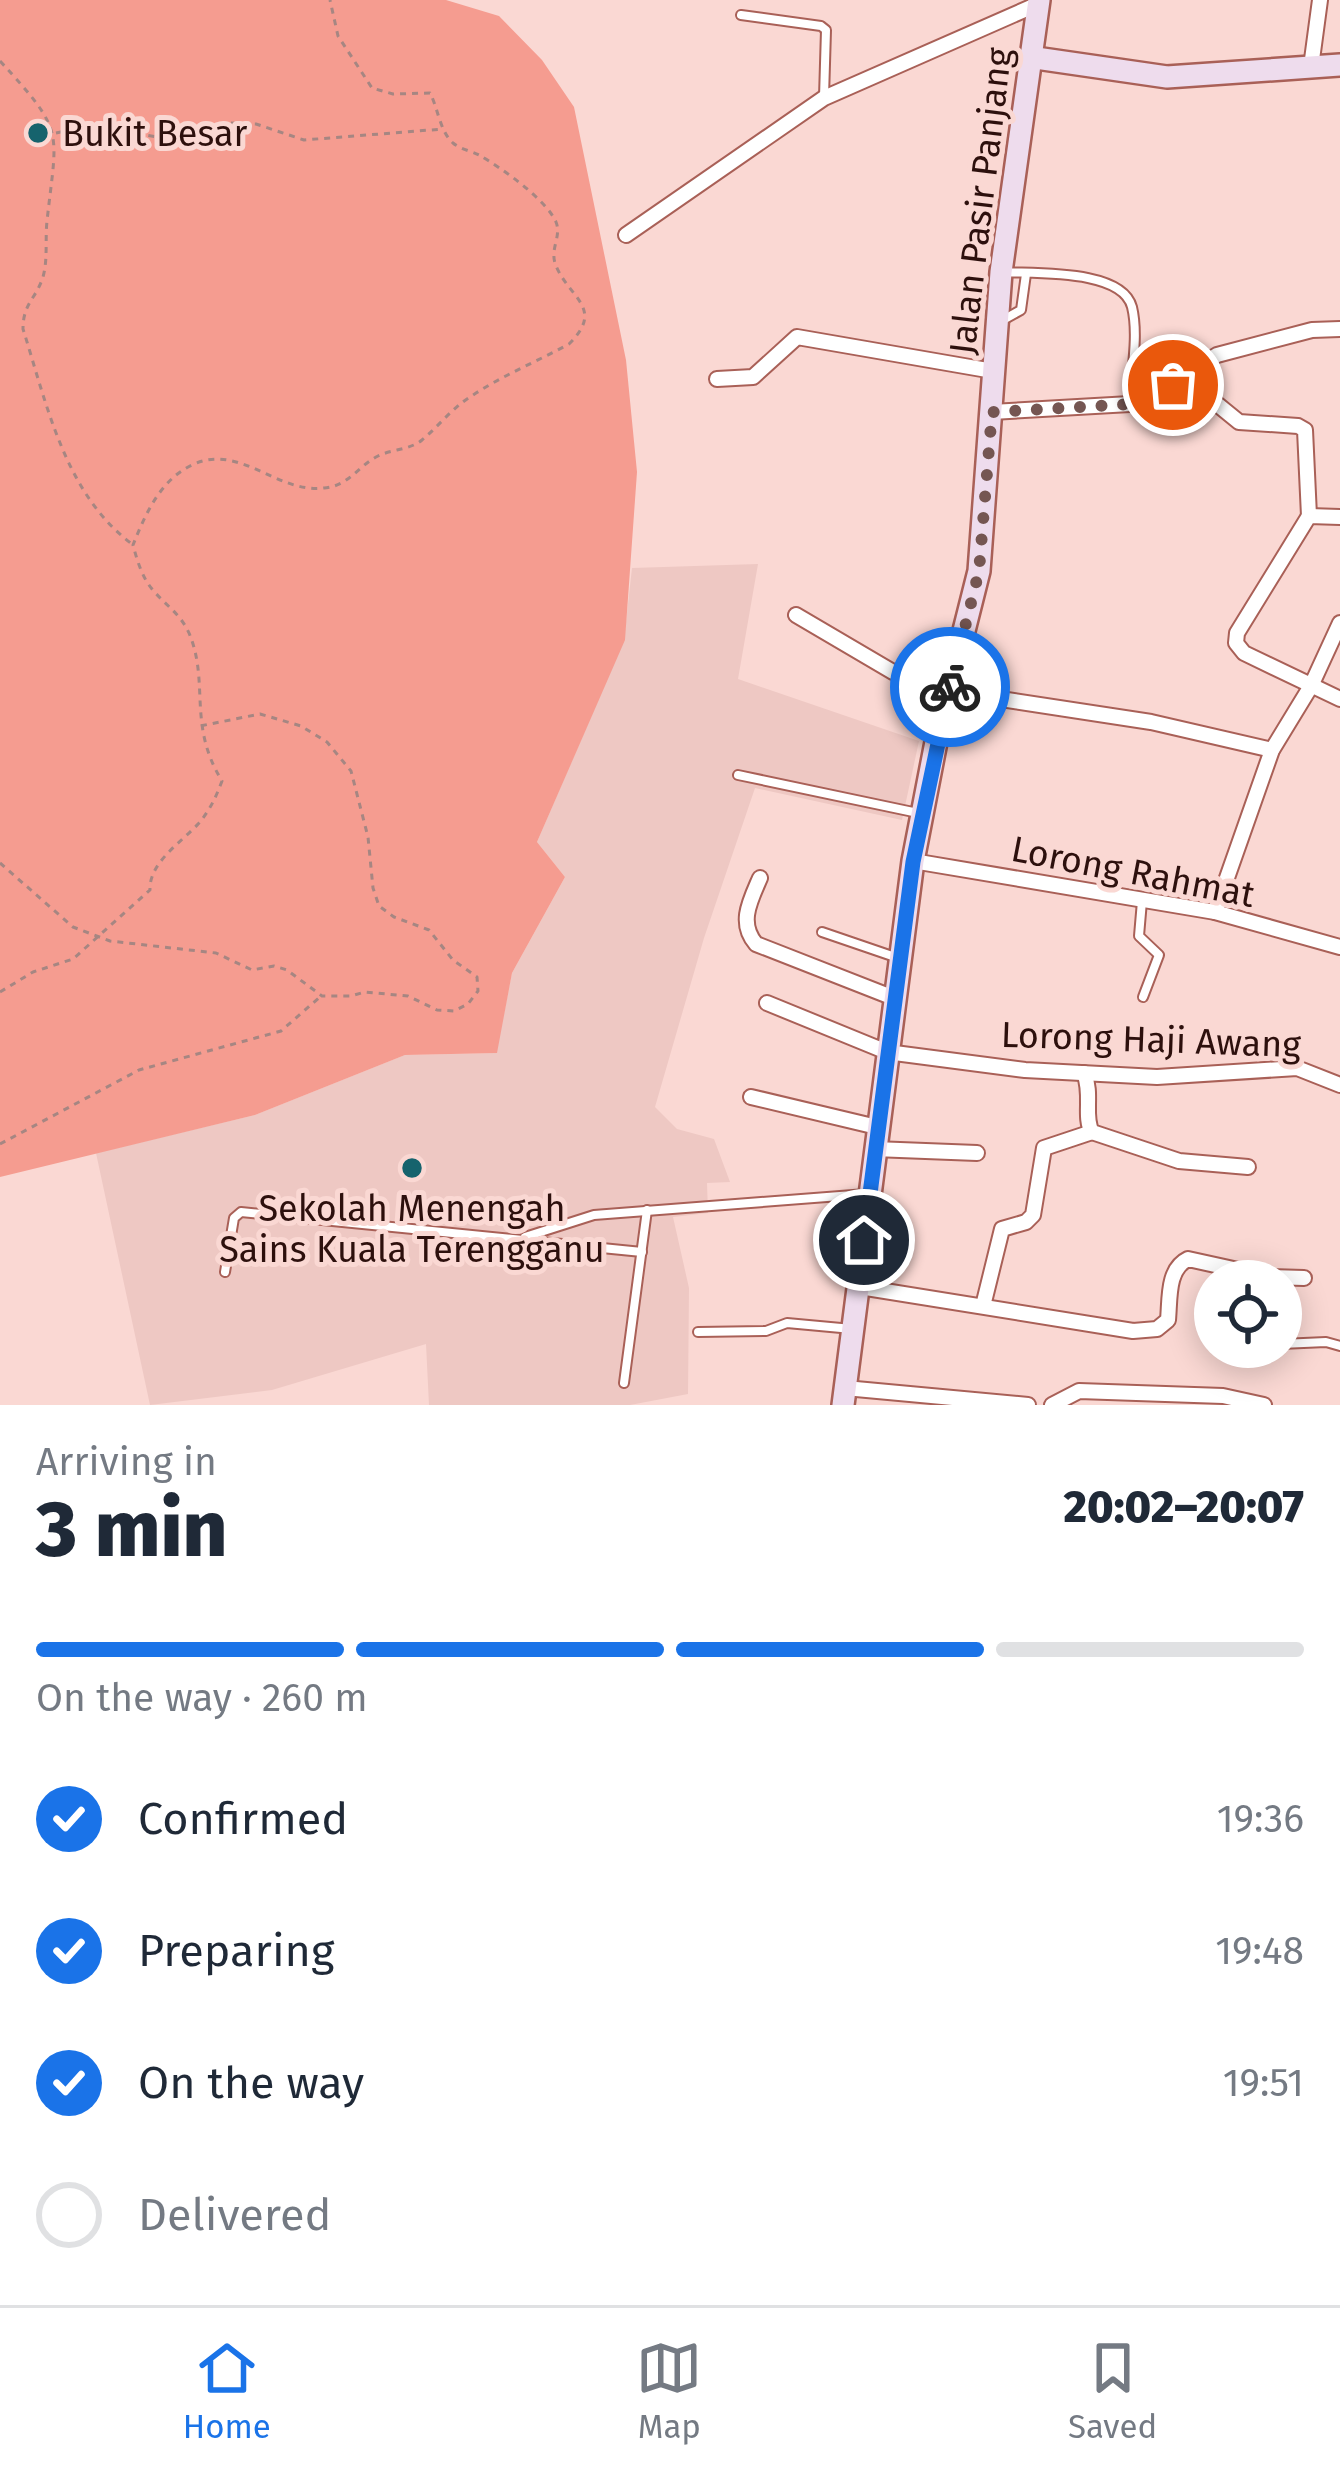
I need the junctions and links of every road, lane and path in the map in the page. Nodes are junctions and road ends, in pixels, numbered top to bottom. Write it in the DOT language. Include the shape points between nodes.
graph roads {
  1 [pos="330,0"];
  2 [pos="1320,0"];
  3 [pos="1038,2"];
  4 [pos="741,15"];
  5 [pos="1029,57"];
  6 [pos="0,61"];
  7 [pos="1340,64"];
  8 [pos="1311,68"];
  9 [pos="824,98"];
  10 [pos="443,129"];
  11 [pos="55,133"];
  12 [pos="626,235"];
  13 [pos="1001,272"];
  14 [pos="1026,274"];
  15 [pos="998,321"];
  16 [pos="1340,329"];
  17 [pos="993,371"];
  18 [pos="1185,378"];
  19 [pos="717,379"];
  20 [pos="1130,404"];
  21 [pos="992,412"];
  22 [pos="1309,516"];
  23 [pos="1340,517"];
  24 [pos="133,545"];
  25 [pos="796,615"];
  26 [pos="1340,623"];
  27 [pos="1312,686"];
  28 [pos="948,691"];
  29 [pos="1340,699"];
  30 [pos="200,727"];
  31 [pos="1272,749"];
  32 [pos="738,775"];
  33 [pos="922,814"];
  34 [pos="0,862"];
  35 [pos="913,862"];
  36 [pos="760,878"];
  37 [pos="1142,901"];
  38 [pos="1215,912"];
  39 [pos="822,932"];
  40 [pos="98,935"];
  41 [pos="1340,947"];
  42 [pos="899,958"];
  43 [pos="0,992"];
  44 [pos="322,996"];
  45 [pos="1143,997"];
  46 [pos="894,998"];
  47 [pos="767,1003"];
  48 [pos="887,1052"];
  49 [pos="1084,1073"];
  50 [pos="1340,1084"];
  51 [pos="752,1097"];
  52 [pos="1093,1132"];
  53 [pos="875,1138"];
  54 [pos="0,1144"];
  55 [pos="977,1153"];
  56 [pos="1248,1167"];
  57 [pos="868,1194"];
  58 [pos="647,1210"];
  59 [pos="518,1239"];
  60 [pos="642,1252"];
  61 [pos="1194,1260"];
  62 [pos="225,1272"];
  63 [pos="860,1287"];
  64 [pos="983,1306"];
  65 [pos="854,1329"];
  66 [pos="698,1332"];
  67 [pos="1302,1343"];
  68 [pos="1340,1346"];
  69 [pos="624,1383"];
  70 [pos="844,1397"];
  71 [pos="1028,1405"];
  72 [pos="1052,1405"];
  73 [pos="1264,1405"];
  1 -- 10 [label="path" via="338,36 372,88 430,93"];
  2 -- 8 [label="street"];
  3 -- 5 [label="main road, Jalan Pasir Panjang"];
  3 -- 9 [label="street"];
  4 -- 9 [label="lane" via="826,30"];
  5 -- 8 [label="main road" via="1167,77"];
  5 -- 13 [label="main road, Jalan Pasir Panjang"];
  6 -- 11 [label="path"];
  7 -- 8 [label="main road"];
  9 -- 12 [label="street"];
  10 -- 11 [label="path" via="304,140 229,123 157,137 108,122"];
  10 -- 24 [label="path" via="454,144 495,164 556,222 551,250 586,316 581,332 349,481 300,488 250,464 197,462 157,497"];
  11 -- 24 [label="path" via="42,280 23,310 23,328 87,501"];
  13 -- 14 [label="lane"];
  13 -- 15 [label="main road, Jalan Pasir Panjang"];
  14 -- 15 [label="lane" via="1021,310"];
  14 -- 20 [label="lane" via="1102,280 1126,294"];
  15 -- 17 [label="main road, Jalan Pasir Panjang"];
  16 -- 18 [label="street" via="1217,355"];
  17 -- 19 [label="street" via="796,337 753,377"];
  17 -- 21 [label="main road, Jalan Pasir Panjang"];
  18 -- 20 [label="street"];
  18 -- 22 [label="street" via="1239,422 1305,430"];
  20 -- 21 [label="street"];
  21 -- 28 [label="main road, Jalan Pasir Panjang" via="979,571"];
  22 -- 23 [label="street"];
  22 -- 27 [label="street" via="1237,643"];
  24 -- 30 [label="path" via="152,590 189,633"];
  25 -- 28 [label="street" via="892,672"];
  26 -- 27 [label="street"];
  27 -- 29 [label="street"];
  27 -- 31 [label="street"];
  28 -- 31 [label="street"];
  28 -- 33 [label="main road, Jalan Pasir Panjang"];
  30 -- 40 [label="path" via="222,781 213,804 149,879 149,890"];
  30 -- 44 [label="path" via="260,714 327,742 351,771 379,906 429,930 477,977 478,991 454,1011 408,996"];
  31 -- 38 [label="street"];
  32 -- 33 [label="lane"];
  33 -- 35 [label="main road, Jalan Pasir Panjang"];
  34 -- 40 [label="path" via="73,927"];
  35 -- 37 [label="street, Lorong Rahmat"];
  35 -- 42 [label="main road, Jalan Pasir Panjang"];
  36 -- 46 [label="street" via="746,923 756,944"];
  37 -- 38 [label="street, Lorong Rahmat"];
  37 -- 45 [label="lane" via="1139,936 1159,955"];
  38 -- 41 [label="street, Lorong Rahmat"];
  39 -- 42 [label="lane"];
  40 -- 43 [label="path" via="73,959"];
  40 -- 44 [label="path" via="216,953 252,970 274,966"];
  42 -- 46 [label="main road, Jalan Pasir Panjang"];
  44 -- 54 [label="path" via="280,1031 139,1070"];
  46 -- 48 [label="main road, Jalan Pasir Panjang"];
  47 -- 48 [label="street, Lorong Haji Awang"];
  48 -- 49 [label="street, Lorong Haji Awang"];
  48 -- 53 [label="main road, Jalan Pasir Panjang"];
  49 -- 50 [label="street, Lorong Haji Awang" via="1297,1068"];
  49 -- 52 [label="street"];
  51 -- 53 [label="street"];
  52 -- 56 [label="street" via="1179,1161"];
  52 -- 64 [label="street" via="1044,1148 1033,1215 1002,1228"];
  53 -- 55 [label="street"];
  53 -- 57 [label="main road, Jalan Pasir Panjang"];
  57 -- 58 [label="lane"];
  57 -- 63 [label="main road, Jalan Pasir Panjang"];
  58 -- 59 [label="lane" via="594,1215"];
  58 -- 60 [label="lane"];
  59 -- 60 [label="lane"];
  59 -- 62 [label="lane" via="241,1212"];
  60 -- 69 [label="lane"];
  61 -- 64 [label="street" via="1181,1262 1173,1276 1168,1320 1148,1330"];
  63 -- 64 [label="street"];
  63 -- 65 [label="main road, Jalan Pasir Panjang"];
  65 -- 66 [label="lane" via="787,1323"];
  65 -- 70 [label="main road, Jalan Pasir Panjang"];
  67 -- 68 [label="lane"];
  70 -- 71 [label="street"];
  72 -- 73 [label="street" via="1078,1391"];
}
